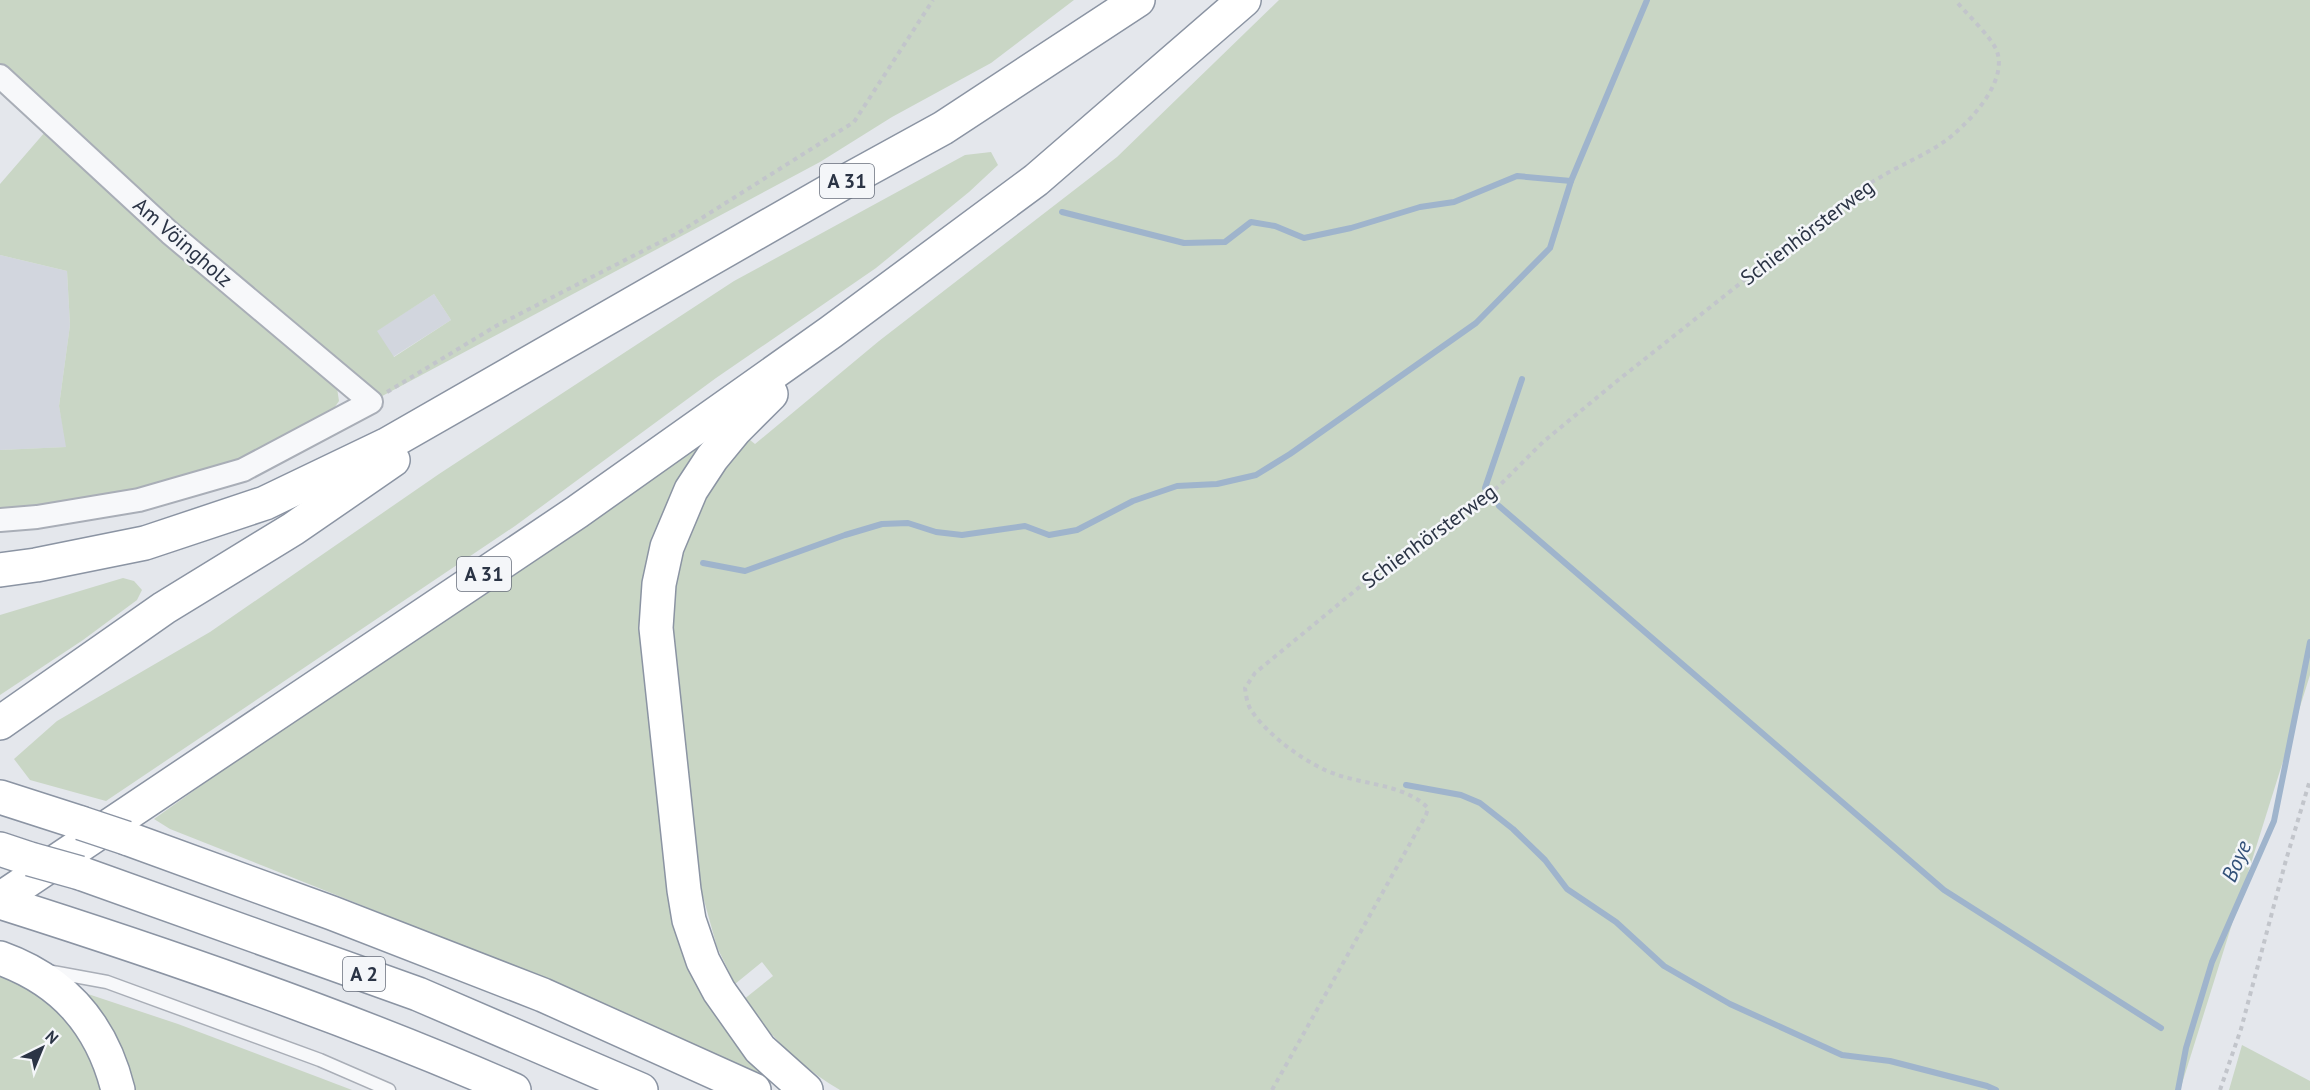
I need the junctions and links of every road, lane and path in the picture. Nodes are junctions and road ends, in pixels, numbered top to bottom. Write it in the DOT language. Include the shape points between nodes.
graph roads {
  1 [pos="933,0"];
  2 [pos="1137,0"];
  3 [pos="1244,0"];
  4 [pos="1955,0"];
  5 [pos="0,76"];
  6 [pos="831,332"];
  7 [pos="550,351"];
  8 [pos="371,402"];
  9 [pos="0,520"];
  10 [pos="0,570"];
  11 [pos="0,723"];
  12 [pos="2310,780"];
  13 [pos="0,797"];
  14 [pos="130,825"];
  15 [pos="15,854"];
  16 [pos="7,903"];
  17 [pos="11,962"];
  18 [pos="118,1090"];
  19 [pos="389,1090"];
  20 [pos="514,1090"];
  21 [pos="641,1090"];
  22 [pos="754,1090"];
  23 [pos="806,1090"];
  24 [pos="1272,1090"];
  25 [pos="2220,1090"];
  1 -- 8 [label="path" via="854,122 678,233 496,326"];
  2 -- 7 [label="highway, A 31" via="943,128"];
  3 -- 6 [label="highway, A 31" via="1036,180"];
  4 -- 24 [label="path, Schienhörsterweg" via="1996,48 2000,62 1998,78 1954,134 1848,198 1543,442 1472,508 1413,543 1255,673 1245,688 1250,708 1268,730 1305,760 1337,775 1406,793 1428,808"];
  5 -- 8 [label="street, Am Vöingholz" via="170,233"];
  6 -- 14 [label="highway, A 31"];
  6 -- 23 [label="highway" via="735,430 691,490 667,547 656,628 684,890 703,961 760,1049"];
  7 -- 10 [label="highway" via="386,445 266,503 145,543"];
  7 -- 11 [label="highway" via="293,529 164,608"];
  8 -- 9 [label="street" via="243,470 140,500"];
  12 -- 25 [label="path" via="2241,1029"];
  13 -- 14 [label="highway, bridge" via="81,823"];
  14 -- 16 [label="highway"];
  14 -- 22 [label="highway" via="332,913 543,995"];
  15 -- 21 [label="highway, A 2, bridge" via="80,873 418,994"];
  16 -- 20 [label="highway, A 2" via="275,995"];
  17 -- 18 [label="highway" via="44,979 81,1012 99,1035"];
  17 -- 19 [label="lane" via="107,981 320,1060"];
}
